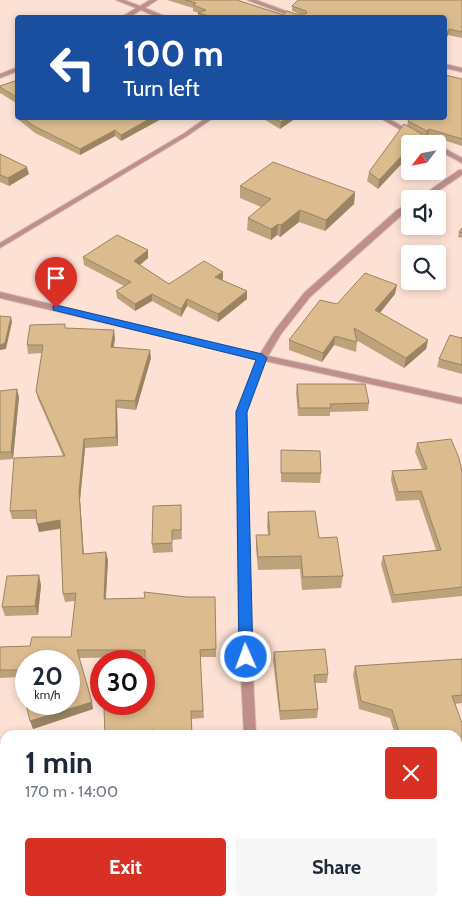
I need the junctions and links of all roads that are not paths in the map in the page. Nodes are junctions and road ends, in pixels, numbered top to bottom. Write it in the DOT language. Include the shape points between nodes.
graph roads {
  1 [pos="119,0"];
  2 [pos="154,0"];
  3 [pos="250,0"];
  4 [pos="142,8"];
  5 [pos="129,15"];
  6 [pos="159,15"];
  7 [pos="293,15"];
  8 [pos="447,66"];
  9 [pos="15,69"];
  10 [pos="462,70"];
  11 [pos="0,76"];
  12 [pos="207,120"];
  13 [pos="387,120"];
  14 [pos="414,135"];
  15 [pos="446,152"];
  16 [pos="462,161"];
  17 [pos="462,172"];
  18 [pos="435,190"];
  19 [pos="401,211"];
  20 [pos="0,246"];
  21 [pos="0,295"];
  22 [pos="262,358"];
  23 [pos="462,401"];
  24 [pos="250,730"];
  1 -- 4 [label="street"];
  2 -- 4 [label="street"];
  3 -- 7 [label="street"];
  4 -- 5 [label="street"];
  4 -- 6 [label="street"];
  8 -- 10 [label="street"];
  9 -- 11 [label="street"];
  12 -- 20 [label="street"];
  13 -- 14 [label="street"];
  15 -- 16 [label="street"];
  17 -- 18 [label="street"];
  19 -- 22 [label="street" via="308,295"];
  21 -- 22 [label="street"];
  22 -- 23 [label="street"];
  22 -- 24 [label="street" via="242,412"];
}
